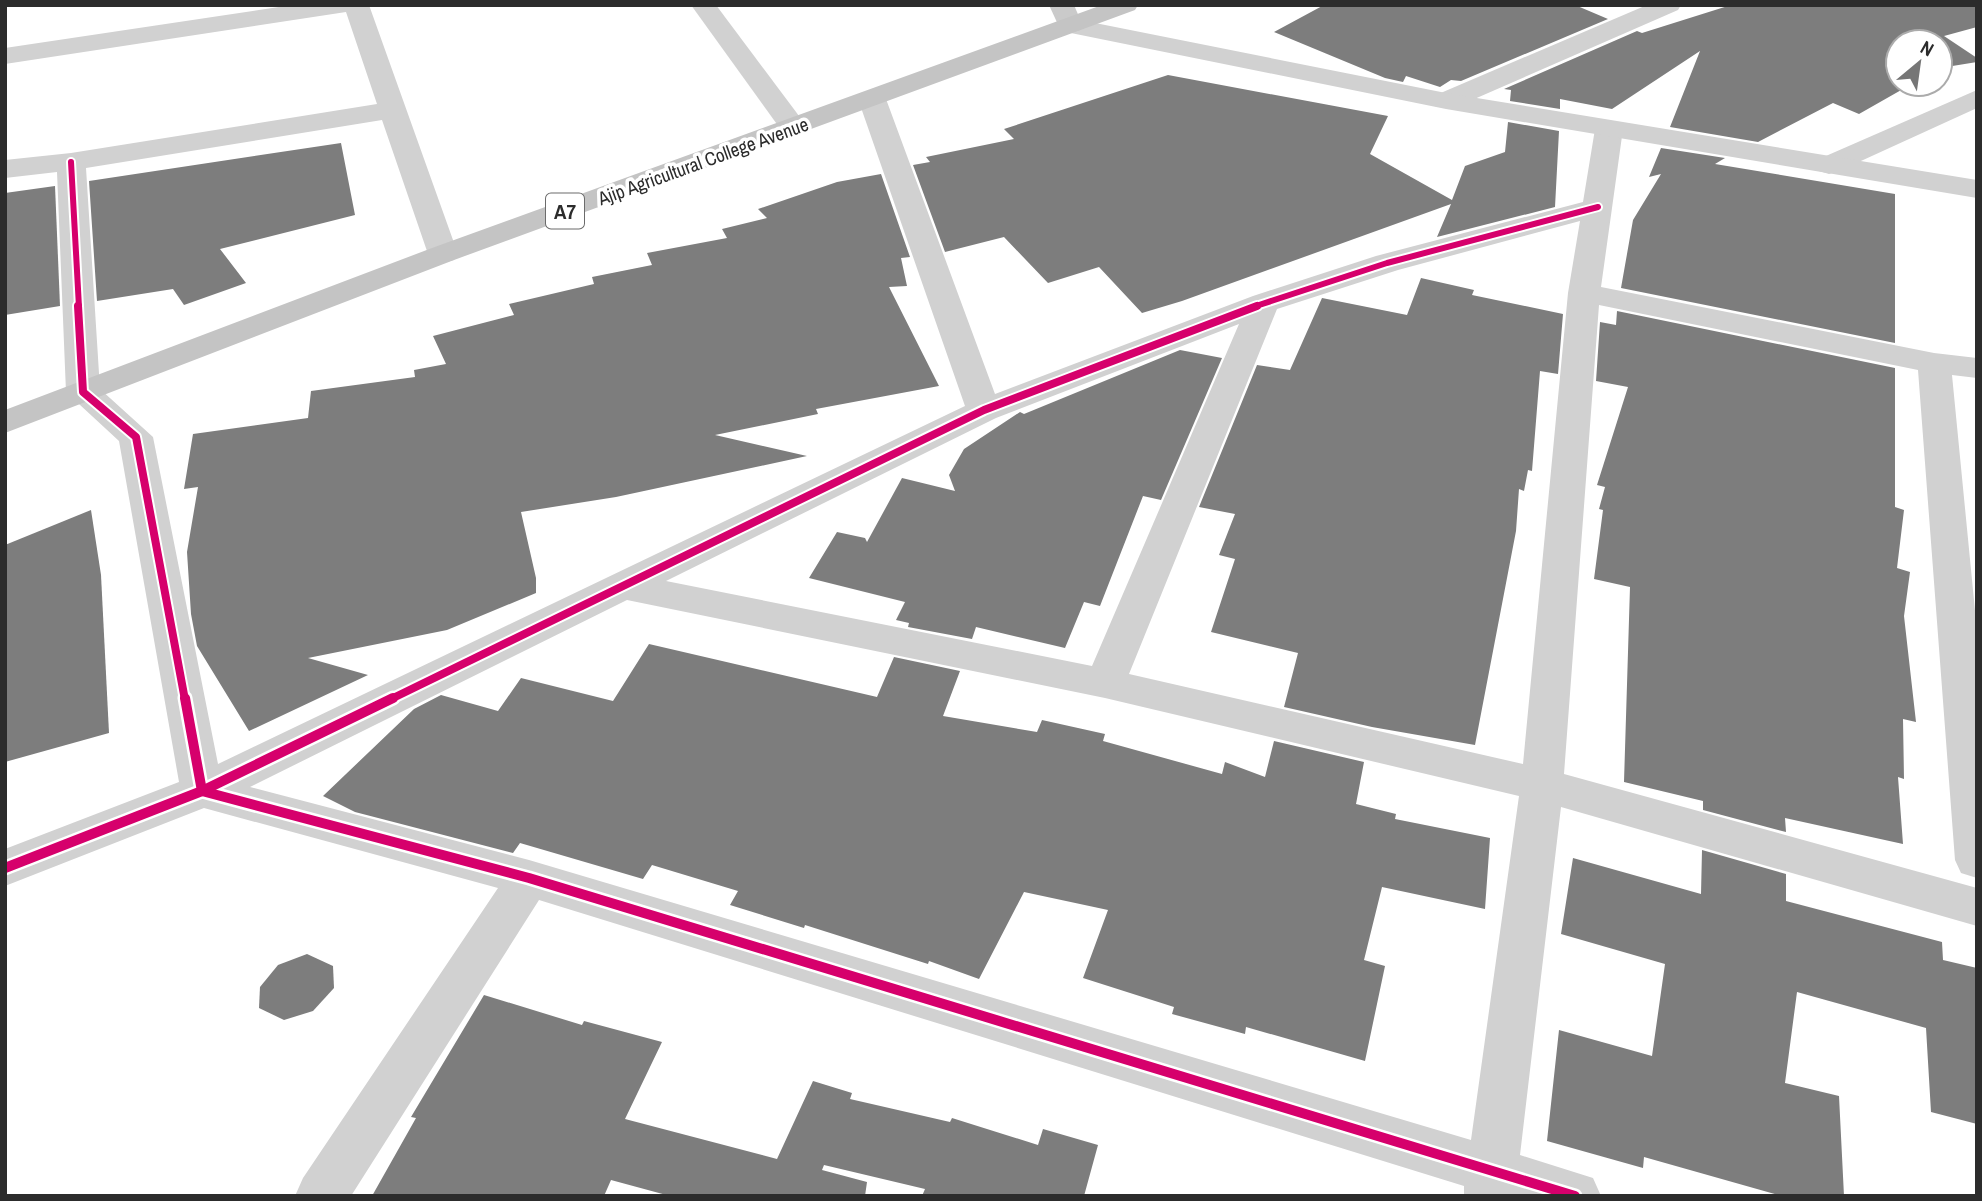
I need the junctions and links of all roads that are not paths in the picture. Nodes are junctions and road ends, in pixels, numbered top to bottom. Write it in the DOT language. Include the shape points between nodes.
graph roads {
  1 [pos="344,5"];
  2 [pos="356,5"];
  3 [pos="703,5"];
  4 [pos="1126,5"];
  5 [pos="1669,5"];
  6 [pos="208,16"];
  7 [pos="1066,16"];
  8 [pos="5,55"];
  9 [pos="1977,98"];
  10 [pos="873,99"];
  11 [pos="1446,101"];
  12 [pos="391,110"];
  13 [pos="794,128"];
  14 [pos="1609,129"];
  15 [pos="71,162"];
  16 [pos="1829,165"];
  17 [pos="5,169"];
  18 [pos="1977,189"];
  19 [pos="1598,207"];
  20 [pos="443,254"];
  21 [pos="1584,293"];
  22 [pos="1264,303"];
  23 [pos="1934,363"];
  24 [pos="1977,368"];
  25 [pos="83,392"];
  26 [pos="984,410"];
  27 [pos="5,422"];
  28 [pos="623,586"];
  29 [pos="1105,683"];
  30 [pos="1542,785"];
  31 [pos="202,791"];
  32 [pos="1977,860"];
  33 [pos="5,868"];
  34 [pos="528,878"];
  35 [pos="1977,906"];
  36 [pos="1490,1183"];
  37 [pos="321,1196"];
  38 [pos="1575,1196"];
  1 -- 6 [label="street"];
  2 -- 12 [label="street"];
  3 -- 13 [label="street"];
  4 -- 7 [label="main road, Ajip Agricultural College Avenue / A7"];
  5 -- 11 [label="street"];
  6 -- 8 [label="street"];
  7 -- 10 [label="main road, Ajip Agricultural College Avenue / A7"];
  7 -- 11 [label="street"];
  9 -- 16 [label="street"];
  10 -- 13 [label="main road, Ajip Agricultural College Avenue / A7"];
  10 -- 26 [label="street"];
  11 -- 14 [label="street"];
  12 -- 15 [label="street"];
  12 -- 20 [label="street"];
  13 -- 20 [label="main road, Ajip Agricultural College Avenue / A7"];
  14 -- 16 [label="street"];
  14 -- 19 [label="street"];
  15 -- 17 [label="street"];
  15 -- 25 [label="street"];
  16 -- 18 [label="street"];
  19 -- 21 [label="street"];
  19 -- 22 [label="street" via="1387,263"];
  20 -- 25 [label="main road, Ajip Agricultural College Avenue / A7"];
  21 -- 23 [label="street"];
  21 -- 30 [label="street"];
  22 -- 26 [label="street"];
  22 -- 29 [label="street"];
  23 -- 24 [label="street"];
  23 -- 32 [label="street"];
  25 -- 27 [label="main road, Ajip Agricultural College Avenue / A7"];
  25 -- 31 [label="street" via="136,437"];
  26 -- 28 [label="street"];
  28 -- 29 [label="street"];
  28 -- 31 [label="street"];
  29 -- 30 [label="street"];
  30 -- 35 [label="street"];
  30 -- 36 [label="street"];
  31 -- 33 [label="street"];
  31 -- 34 [label="street"];
  34 -- 36 [label="street"];
  34 -- 37 [label="street"];
  36 -- 38 [label="street"];
}
